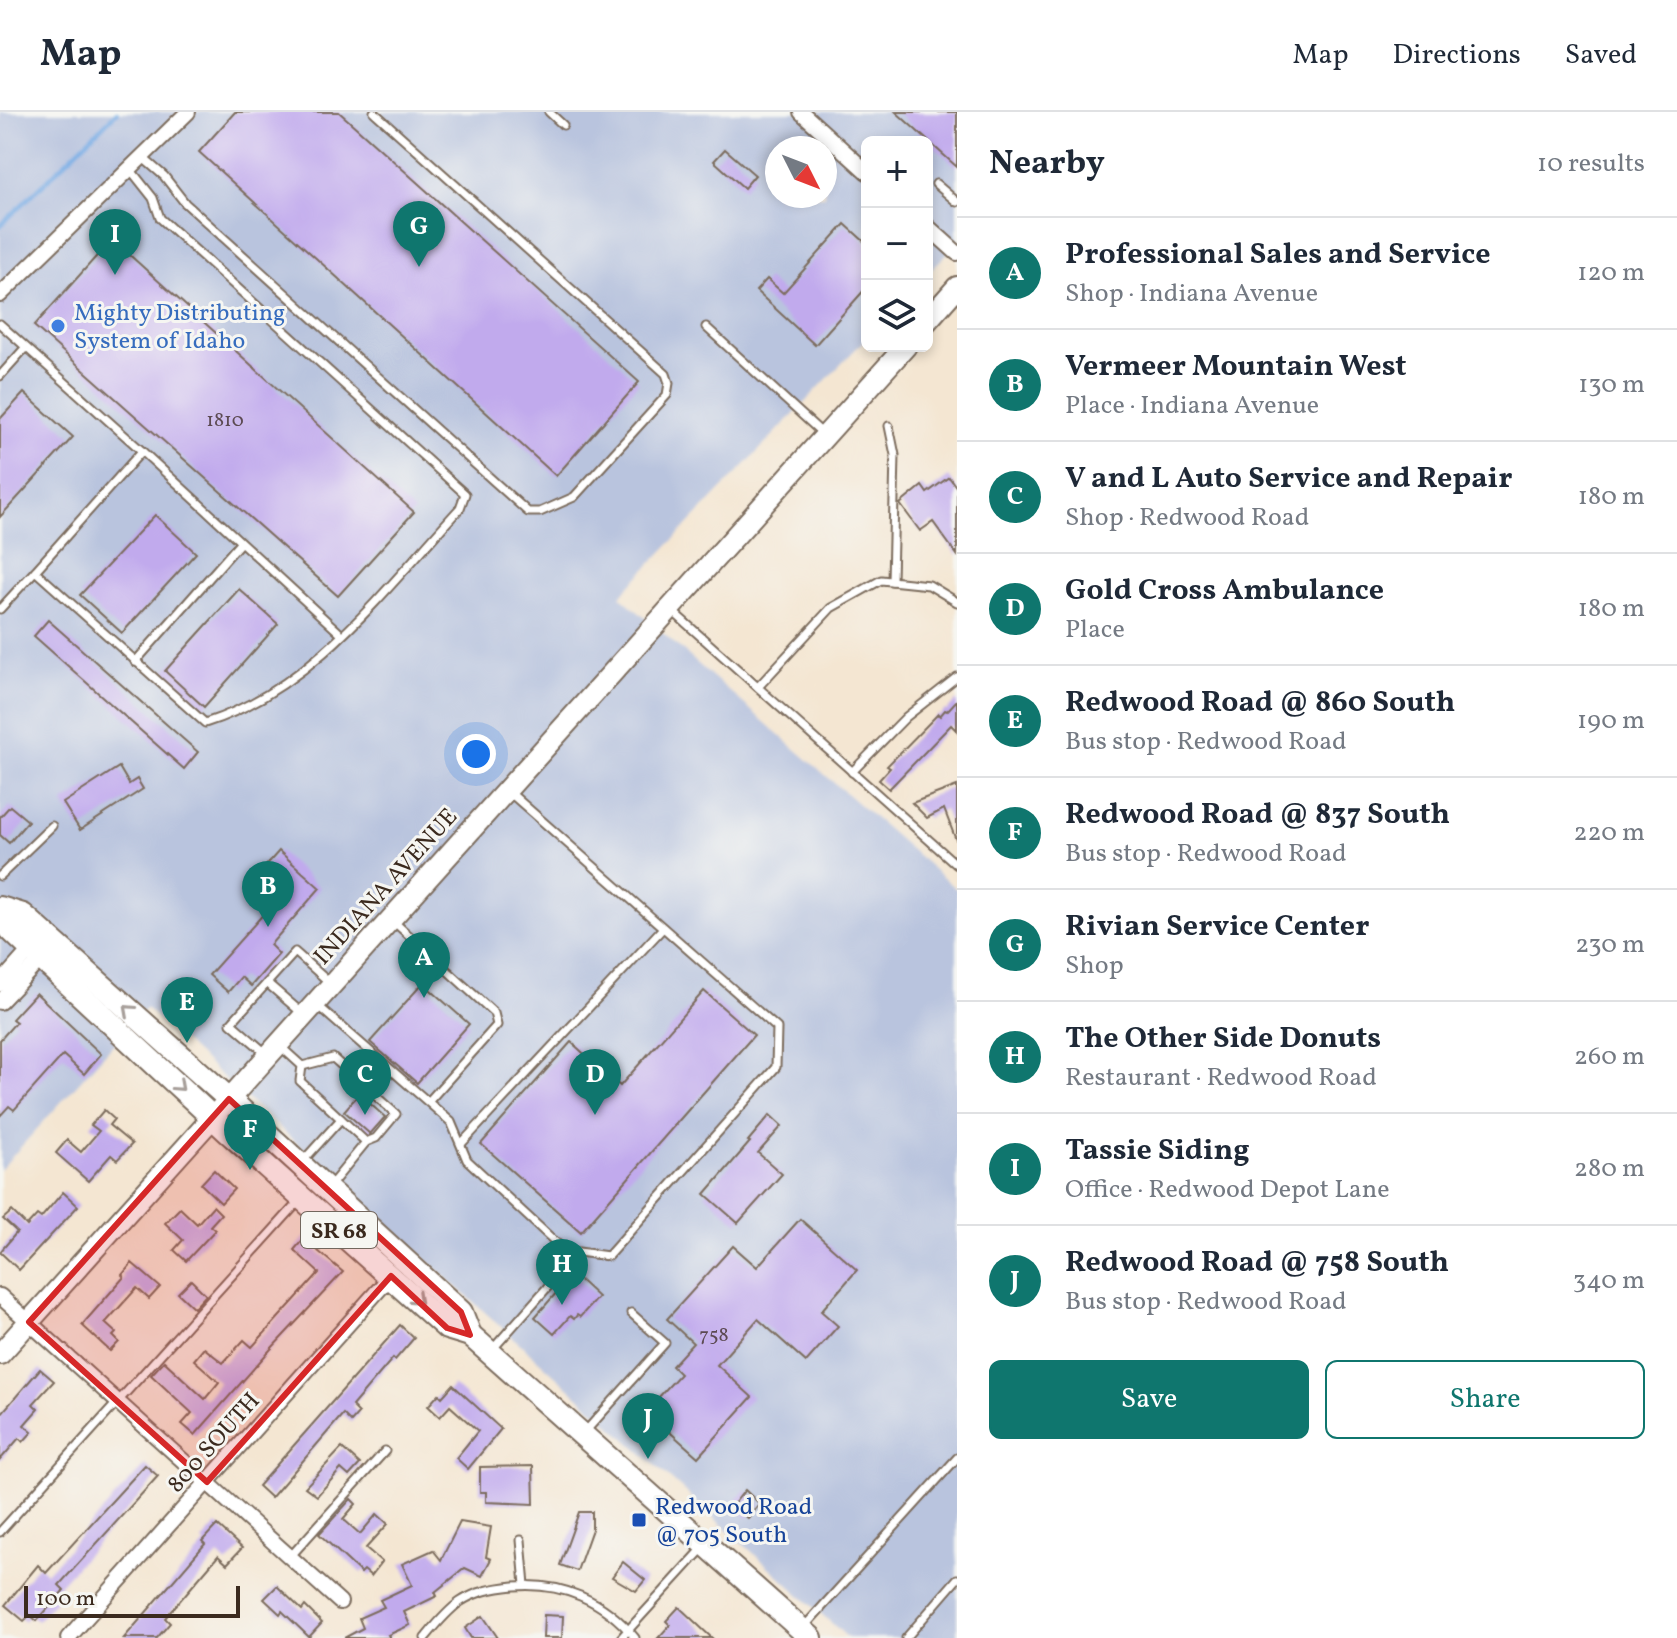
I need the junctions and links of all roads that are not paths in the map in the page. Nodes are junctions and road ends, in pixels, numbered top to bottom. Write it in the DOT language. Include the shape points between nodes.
graph roads {
  1 [pos="188,112"];
  2 [pos="374,112"];
  3 [pos="549,112"];
  4 [pos="801,112"];
  5 [pos="563,125"];
  6 [pos="142,157"];
  7 [pos="861,167"];
  8 [pos="130,169"];
  9 [pos="936,184"];
  10 [pos="957,202"];
  11 [pos="933,231"];
  12 [pos="957,253"];
  13 [pos="957,287"];
  14 [pos="0,295"];
  15 [pos="933,314"];
  16 [pos="0,324"];
  17 [pos="706,327"];
  18 [pos="25,348"];
  19 [pos="901,352"];
  20 [pos="0,376"];
  21 [pos="889,426"];
  22 [pos="825,435"];
  23 [pos="142,451"];
  24 [pos="240,543"];
  25 [pos="35,571"];
  26 [pos="892,581"];
  27 [pos="957,602"];
  28 [pos="669,608"];
  29 [pos="0,609"];
  30 [pos="342,635"];
  31 [pos="135,662"];
  32 [pos="957,677"];
  33 [pos="758,687"];
  34 [pos="852,772"];
  35 [pos="505,789"];
  36 [pos="52,826"];
  37 [pos="957,865"];
  38 [pos="0,876"];
  39 [pos="0,909"];
  40 [pos="390,919"];
  41 [pos="663,928"];
  42 [pos="36,954"];
  43 [pos="267,983"];
  44 [pos="0,984"];
  45 [pos="331,985"];
  46 [pos="0,1002"];
  47 [pos="310,1009"];
  48 [pos="273,1050"];
  49 [pos="302,1066"];
  50 [pos="229,1099"];
  51 [pos="429,1101"];
  52 [pos="212,1117"];
  53 [pos="341,1119"];
  54 [pos="366,1142"];
  55 [pos="461,1144"];
  56 [pos="300,1165"];
  57 [pos="327,1190"];
  58 [pos="302,1198"];
  59 [pos="564,1250"];
  60 [pos="391,1276"];
  61 [pos="0,1296"];
  62 [pos="631,1313"];
  63 [pos="29,1322"];
  64 [pos="470,1335"];
  65 [pos="490,1352"];
  66 [pos="0,1354"];
  67 [pos="119,1403"];
  68 [pos="583,1434"];
  69 [pos="385,1451"];
  70 [pos="957,1458"];
  71 [pos="207,1482"];
  72 [pos="0,1532"];
  73 [pos="521,1540"];
  74 [pos="706,1544"];
  75 [pos="290,1557"];
  76 [pos="957,1579"];
  77 [pos="525,1585"];
  78 [pos="340,1602"];
  79 [pos="628,1630"];
  80 [pos="806,1634"];
  81 [pos="68,1638"];
  82 [pos="425,1638"];
  83 [pos="621,1638"];
  84 [pos="635,1638"];
  85 [pos="906,1638"];
  1 -- 6 [label="street"];
  2 -- 6 [label="lane" via="666,374 667,395 574,497 528,512 185,203"];
  3 -- 5 [label="lane"];
  4 -- 7 [label="street"];
  6 -- 8 [label="street"];
  8 -- 14 [label="street"];
  8 -- 30 [label="lane" via="153,198 160,218 465,494 460,508"];
  9 -- 10 [label="lane"];
  11 -- 12 [label="street"];
  13 -- 15 [label="street"];
  16 -- 18 [label="lane"];
  17 -- 22 [label="lane"];
  18 -- 20 [label="lane"];
  18 -- 23 [label="lane"];
  19 -- 22 [label="street, INDIANA AVENUE"];
  21 -- 26 [label="lane" via="895,455"];
  22 -- 28 [label="street, INDIANA AVENUE"];
  23 -- 24 [label="lane"];
  23 -- 25 [label="lane"];
  24 -- 30 [label="lane"];
  24 -- 31 [label="lane"];
  25 -- 29 [label="lane"];
  25 -- 31 [label="lane"];
  26 -- 27 [label="lane" via="929,585"];
  26 -- 33 [label="lane" via="881,580 831,608"];
  28 -- 33 [label="lane"];
  28 -- 35 [label="street, INDIANA AVENUE"];
  30 -- 31 [label="lane" via="312,665 232,715 205,723"];
  32 -- 34 [label="lane" via="906,717"];
  33 -- 34 [label="lane"];
  34 -- 37 [label="lane"];
  35 -- 40 [label="street, INDIANA AVENUE"];
  35 -- 41 [label="lane"];
  36 -- 38 [label="lane"];
  39 -- 42 [label="main road, SR 68" via="11,930"];
  50 -- 39 [label="main road, SR 68, one-way" via="23,915"];
  40 -- 45 [label="street, INDIANA AVENUE"];
  40 -- 51 [label="lane" via="494,1013 497,1025"];
  41 -- 55 [label="lane"];
  41 -- 59 [label="lane" via="777,1028 776,1067 608,1256"];
  42 -- 44 [label="street"];
  42 -- 46 [label="street"];
  42 -- 52 [label="main road, SR 68, one-way"];
  43 -- 45 [label="lane" via="295,952"];
  43 -- 47 [label="lane"];
  43 -- 48 [label="lane" via="231,1023"];
  45 -- 47 [label="street, INDIANA AVENUE"];
  47 -- 48 [label="street, INDIANA AVENUE"];
  47 -- 51 [label="lane"];
  48 -- 49 [label="lane"];
  48 -- 50 [label="street, INDIANA AVENUE"];
  49 -- 53 [label="lane" via="300,1081"];
  49 -- 54 [label="lane" via="333,1058 396,1114"];
  50 -- 52 [label="street, INDIANA AVENUE"];
  50 -- 56 [label="main road, SR 68"];
  51 -- 55 [label="lane" via="451,1122"];
  52 -- 58 [label="main road, SR 68"];
  52 -- 63 [label="street, INDIANA AVENUE"];
  53 -- 54 [label="lane"];
  53 -- 56 [label="lane"];
  54 -- 57 [label="lane"];
  55 -- 59 [label="lane" via="467,1160"];
  56 -- 57 [label="main road, SR 68"];
  57 -- 64 [label="main road, SR 68" via="461,1312"];
  58 -- 60 [label="main road, SR 68"];
  58 -- 67 [label="lane"];
  59 -- 65 [label="lane" via="560,1273"];
  60 -- 64 [label="main road, SR 68, one-way" via="447,1328"];
  60 -- 71 [label="street, 800 SOUTH"];
  61 -- 63 [label="street"];
  62 -- 68 [label="lane" via="665,1343"];
  63 -- 66 [label="street, INDIANA AVENUE"];
  63 -- 67 [label="street"];
  64 -- 65 [label="main road, SR 68"];
  65 -- 68 [label="main road, SR 68"];
  67 -- 71 [label="street"];
  67 -- 72 [label="lane"];
  68 -- 74 [label="main road, SR 68"];
  69 -- 75 [label="lane"];
  70 -- 80 [label="lane"];
  71 -- 75 [label="street"];
  71 -- 81 [label="street, 800 SOUTH"];
  73 -- 77 [label="lane"];
  74 -- 79 [label="lane"];
  74 -- 80 [label="main road, SR 68"];
  75 -- 78 [label="street"];
  76 -- 85 [label="lane"];
  77 -- 79 [label="lane" via="572,1591 599,1604"];
  77 -- 82 [label="lane" via="491,1588 460,1602"];
  79 -- 83 [label="lane"];
  79 -- 84 [label="lane"];
}
